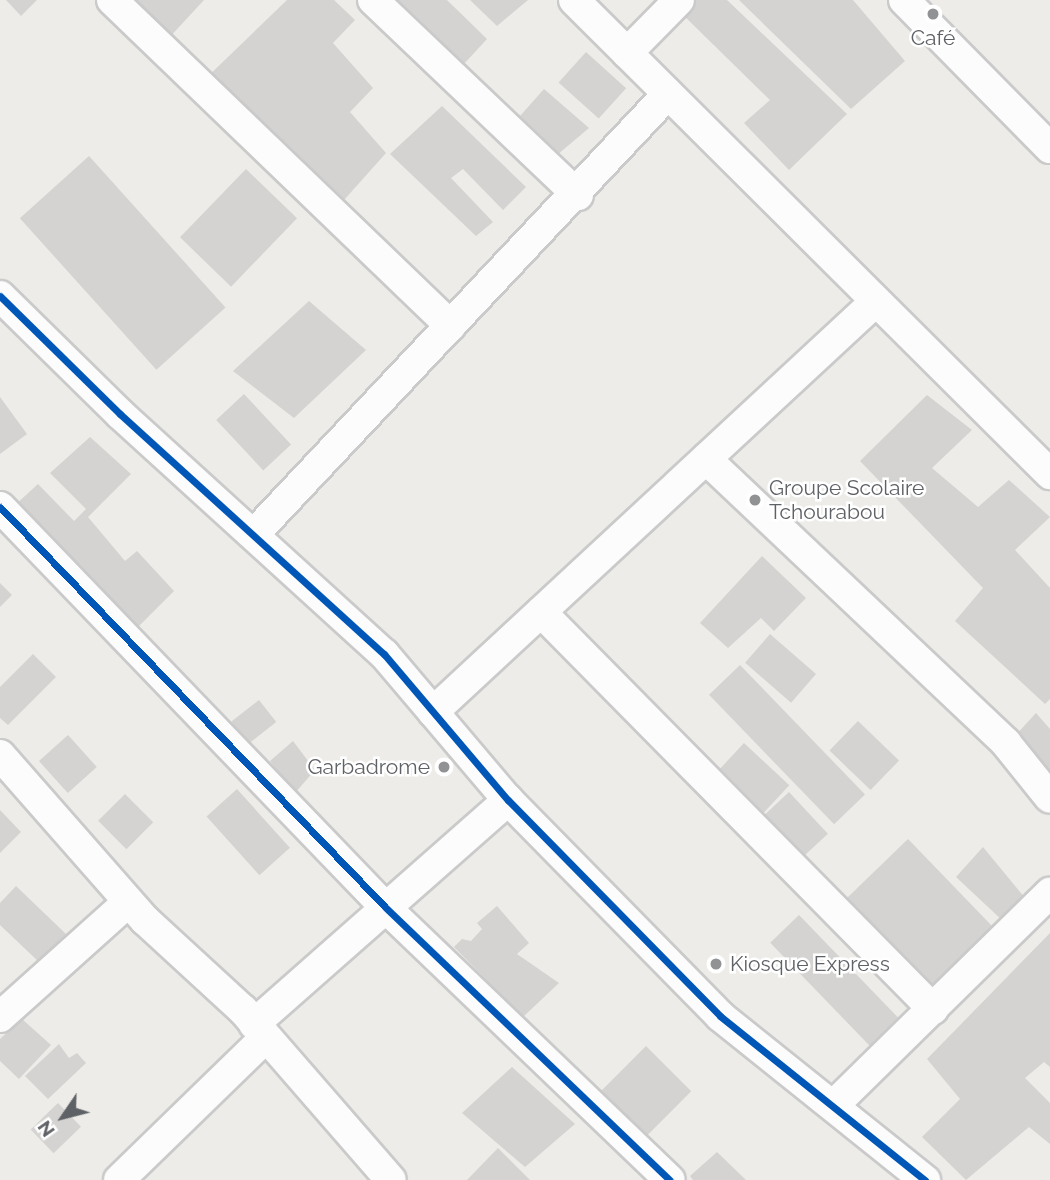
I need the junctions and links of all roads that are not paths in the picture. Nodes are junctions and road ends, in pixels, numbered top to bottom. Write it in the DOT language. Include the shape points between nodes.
graph roads {
  1 [pos="112,0"];
  2 [pos="373,0"];
  3 [pos="574,0"];
  4 [pos="679,0"];
  5 [pos="904,0"];
  6 [pos="626,53"];
  7 [pos="668,94"];
  8 [pos="1050,148"];
  9 [pos="578,195"];
  10 [pos="0,296"];
  11 [pos="876,301"];
  12 [pos="451,326"];
  13 [pos="706,459"];
  14 [pos="1050,474"];
  15 [pos="0,506"];
  16 [pos="255,533"];
  17 [pos="541,612"];
  18 [pos="433,712"];
  19 [pos="0,755"];
  20 [pos="1050,798"];
  21 [pos="508,800"];
  22 [pos="1050,893"];
  23 [pos="128,902"];
  24 [pos="386,908"];
  25 [pos="933,1009"];
  26 [pos="0,1017"];
  27 [pos="260,1031"];
  28 [pos="835,1105"];
  29 [pos="909,1175"];
  30 [pos="119,1180"];
  31 [pos="391,1180"];
  32 [pos="670,1180"];
  1 -- 12 [label="street"];
  2 -- 9 [label="street"];
  3 -- 6 [label="street"];
  4 -- 6 [label="street"];
  5 -- 8 [label="street"];
  6 -- 7 [label="street"];
  7 -- 9 [label="street"];
  7 -- 11 [label="street"];
  9 -- 12 [label="street"];
  10 -- 16 [label="street" via="120,414"];
  11 -- 13 [label="street"];
  11 -- 14 [label="street"];
  12 -- 16 [label="street"];
  13 -- 17 [label="street"];
  13 -- 20 [label="street" via="1006,743"];
  15 -- 24 [label="street"];
  16 -- 18 [label="street" via="384,654"];
  17 -- 18 [label="street"];
  17 -- 25 [label="street"];
  18 -- 21 [label="street"];
  19 -- 23 [label="street"];
  21 -- 24 [label="street"];
  21 -- 28 [label="street" via="738,1032"];
  22 -- 25 [label="street"];
  23 -- 26 [label="street"];
  23 -- 27 [label="street"];
  24 -- 27 [label="street"];
  24 -- 32 [label="street"];
  25 -- 28 [label="street"];
  27 -- 30 [label="street"];
  27 -- 31 [label="street"];
  28 -- 29 [label="street"];
}
